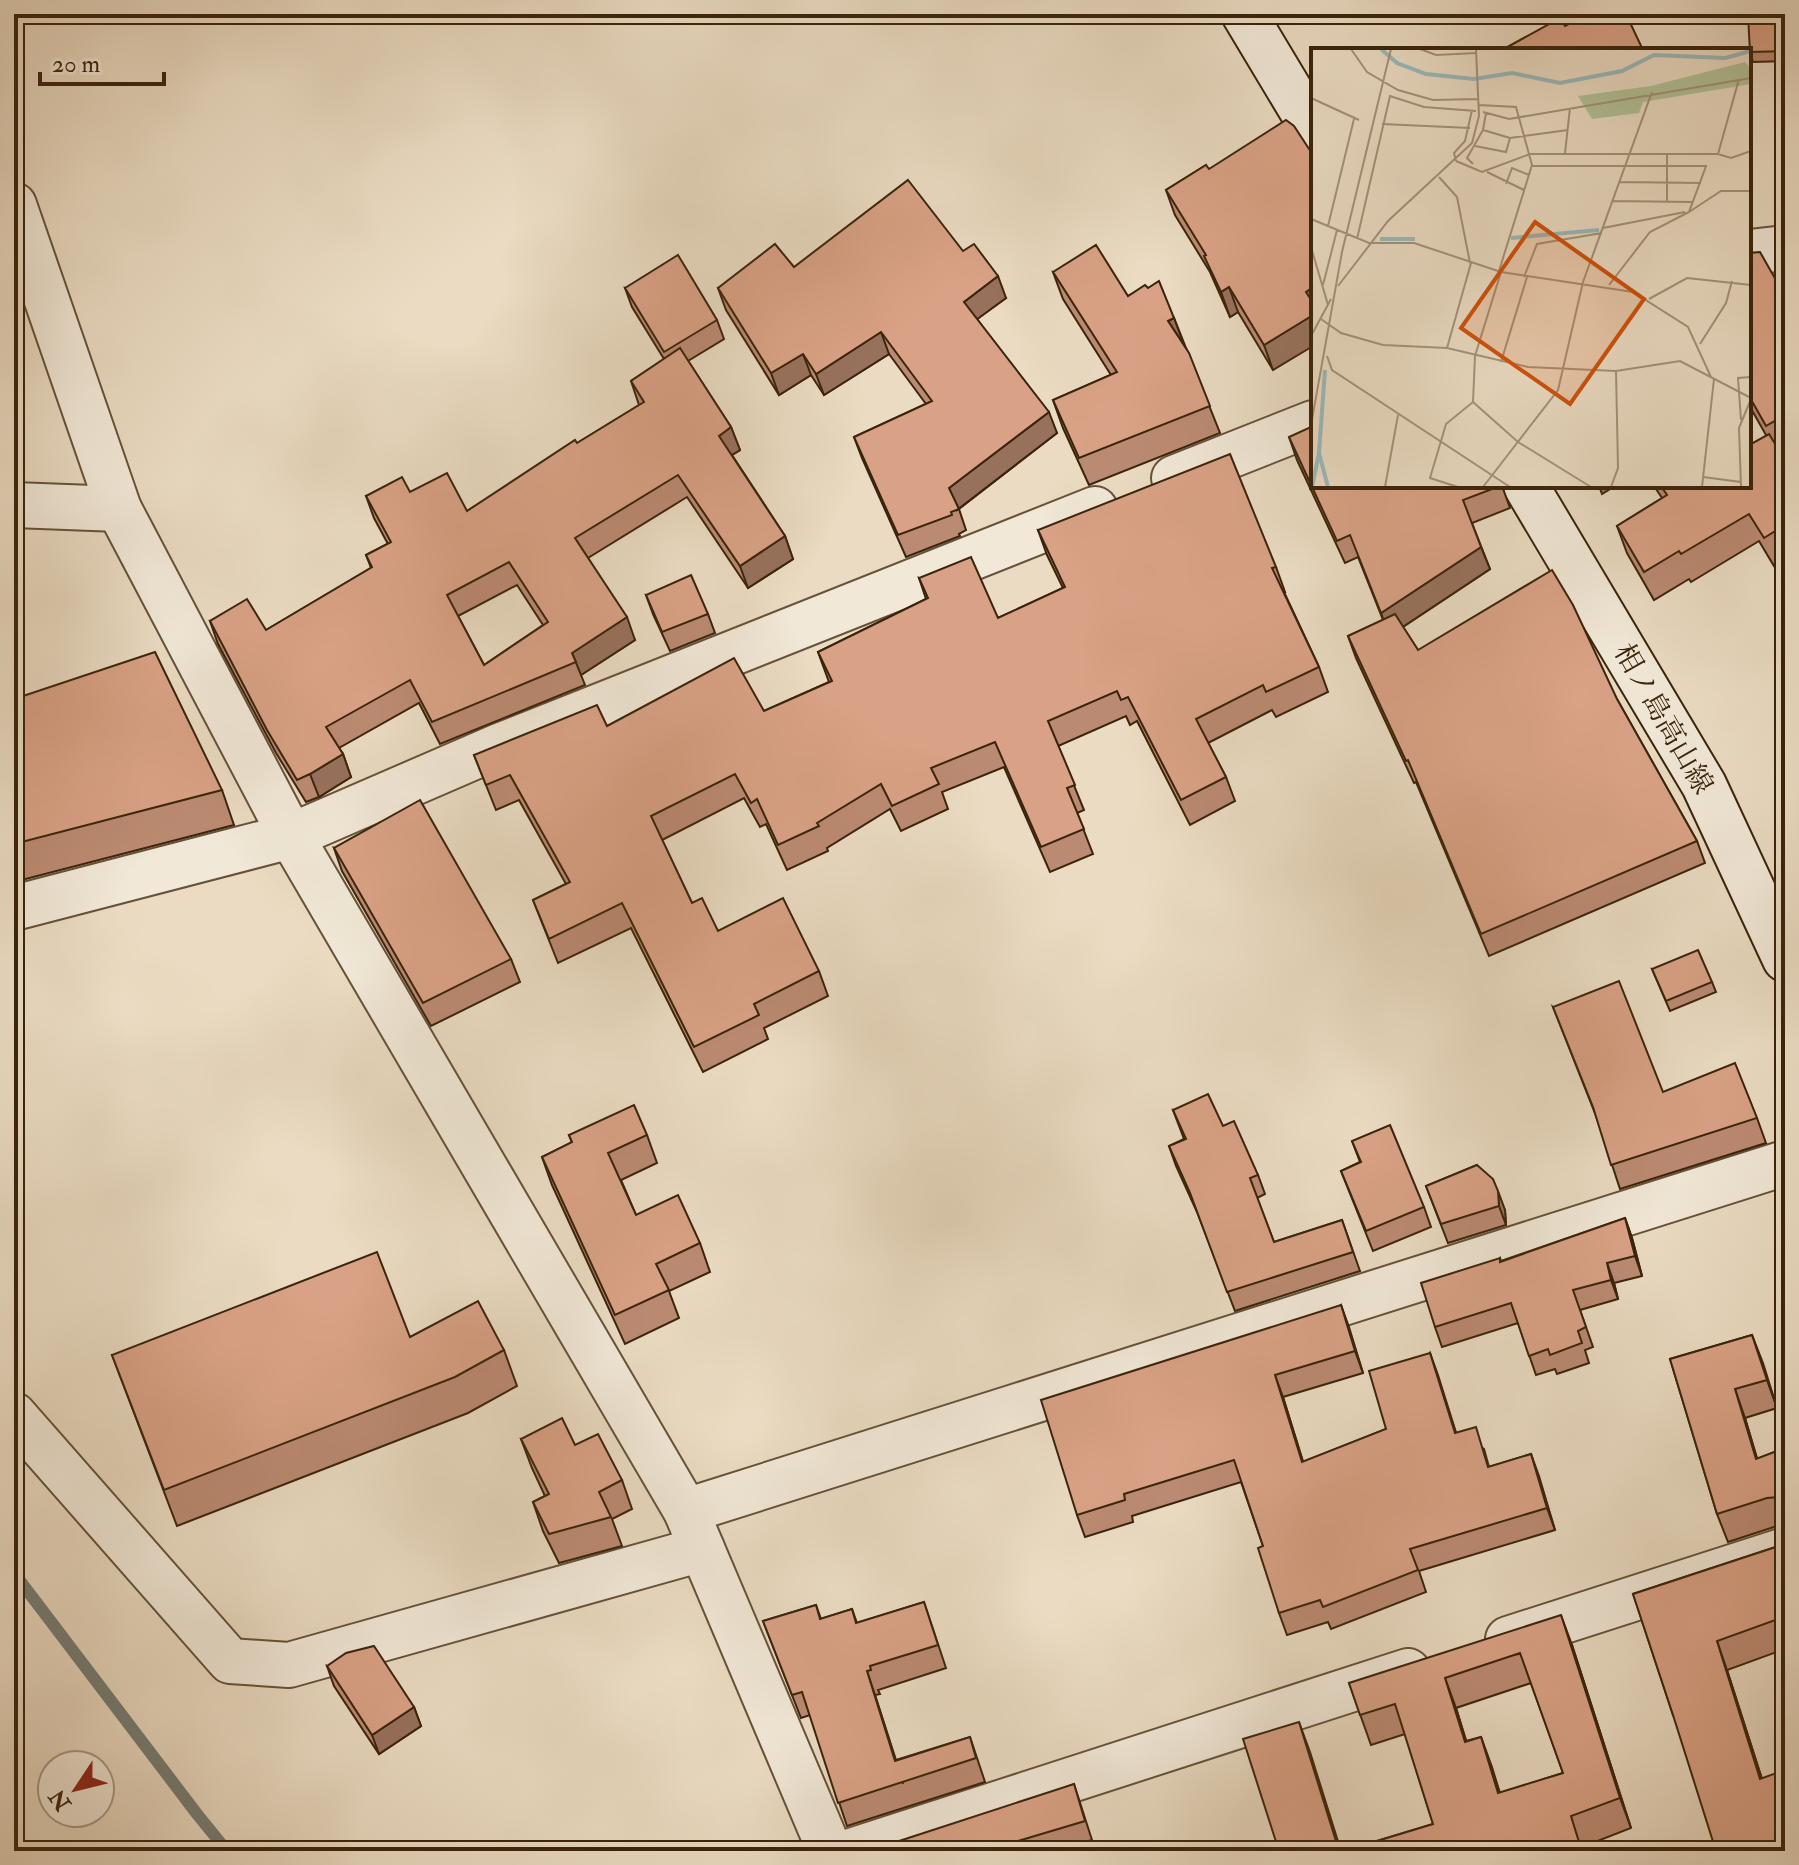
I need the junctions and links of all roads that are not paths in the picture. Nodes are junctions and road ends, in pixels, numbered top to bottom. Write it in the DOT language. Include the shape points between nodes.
graph roads {
  1 [pos="1244,14"];
  2 [pos="1311,126"];
  3 [pos="14,205"];
  4 [pos="1785,248"];
  5 [pos="1751,252"];
  6 [pos="1311,424"];
  7 [pos="1527,488"];
  8 [pos="14,505"];
  9 [pos="119,509"];
  10 [pos="291,836"];
  11 [pos="14,908"];
  12 [pos="1785,959"];
  13 [pos="1785,1163"];
  14 [pos="14,1415"];
  15 [pos="694,1530"];
  16 [pos="1785,1550"];
  17 [pos="830,1851"];
  18 [pos="851,1851"];
  1 -- 2 [label="street"];
  3 -- 9 [label="street"];
  4 -- 5 [label="street"];
  6 -- 10 [label="street" via="514,740"];
  7 -- 12 [label="street, 相ノ島高山線" via="1704,785"];
  8 -- 9 [label="street"];
  9 -- 10 [label="street"];
  10 -- 11 [label="street"];
  10 -- 15 [label="street"];
  13 -- 15 [label="street"];
  14 -- 15 [label="street" via="230,1661 289,1665"];
  15 -- 17 [label="street"];
  16 -- 18 [label="street"];
}
